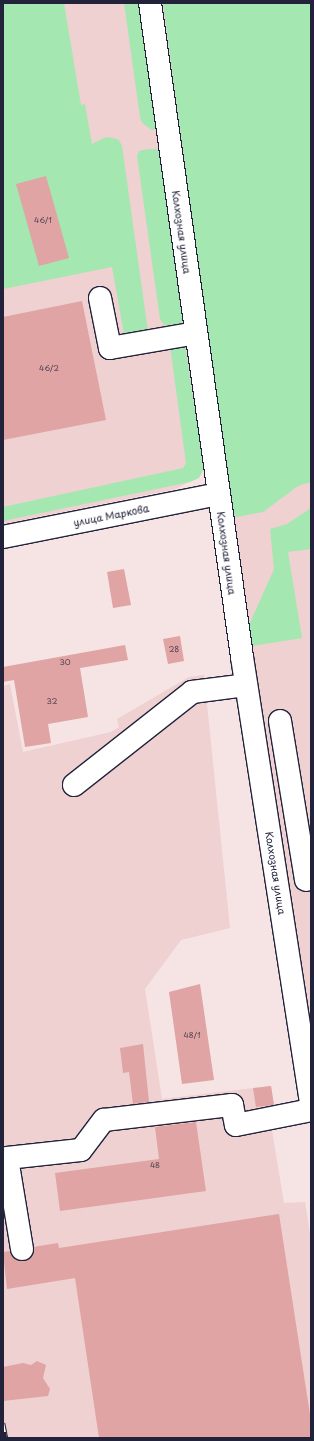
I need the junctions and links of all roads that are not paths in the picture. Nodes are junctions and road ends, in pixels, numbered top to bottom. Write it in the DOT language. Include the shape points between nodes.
graph roads {
  1 [pos="150,3"];
  2 [pos="100,298"];
  3 [pos="196,333"];
  4 [pos="218,494"];
  5 [pos="3,536"];
  6 [pos="246,685"];
  7 [pos="280,721"];
  8 [pos="74,785"];
  9 [pos="309,879"];
  10 [pos="278,885"];
  11 [pos="304,999"];
  12 [pos="311,1098"];
  13 [pos="22,1249"];
  1 -- 3 [label="street, Колхозная улица"];
  2 -- 3 [label="street" via="110,348"];
  3 -- 4 [label="street, Колхозная улица"];
  4 -- 5 [label="street, улица Маркова"];
  4 -- 6 [label="street, Колхозная улица"];
  6 -- 8 [label="street" via="192,692"];
  6 -- 10 [label="street, Колхозная улица"];
  7 -- 9 [label="street"];
  9 -- 10 [label="street"];
  10 -- 11 [label="street, Колхозная улица"];
  11 -- 12 [label="street, Колхозная улица"];
  12 -- 13 [label="street" via="236,1125 232,1105 104,1120 81,1150 7,1158"];
}
